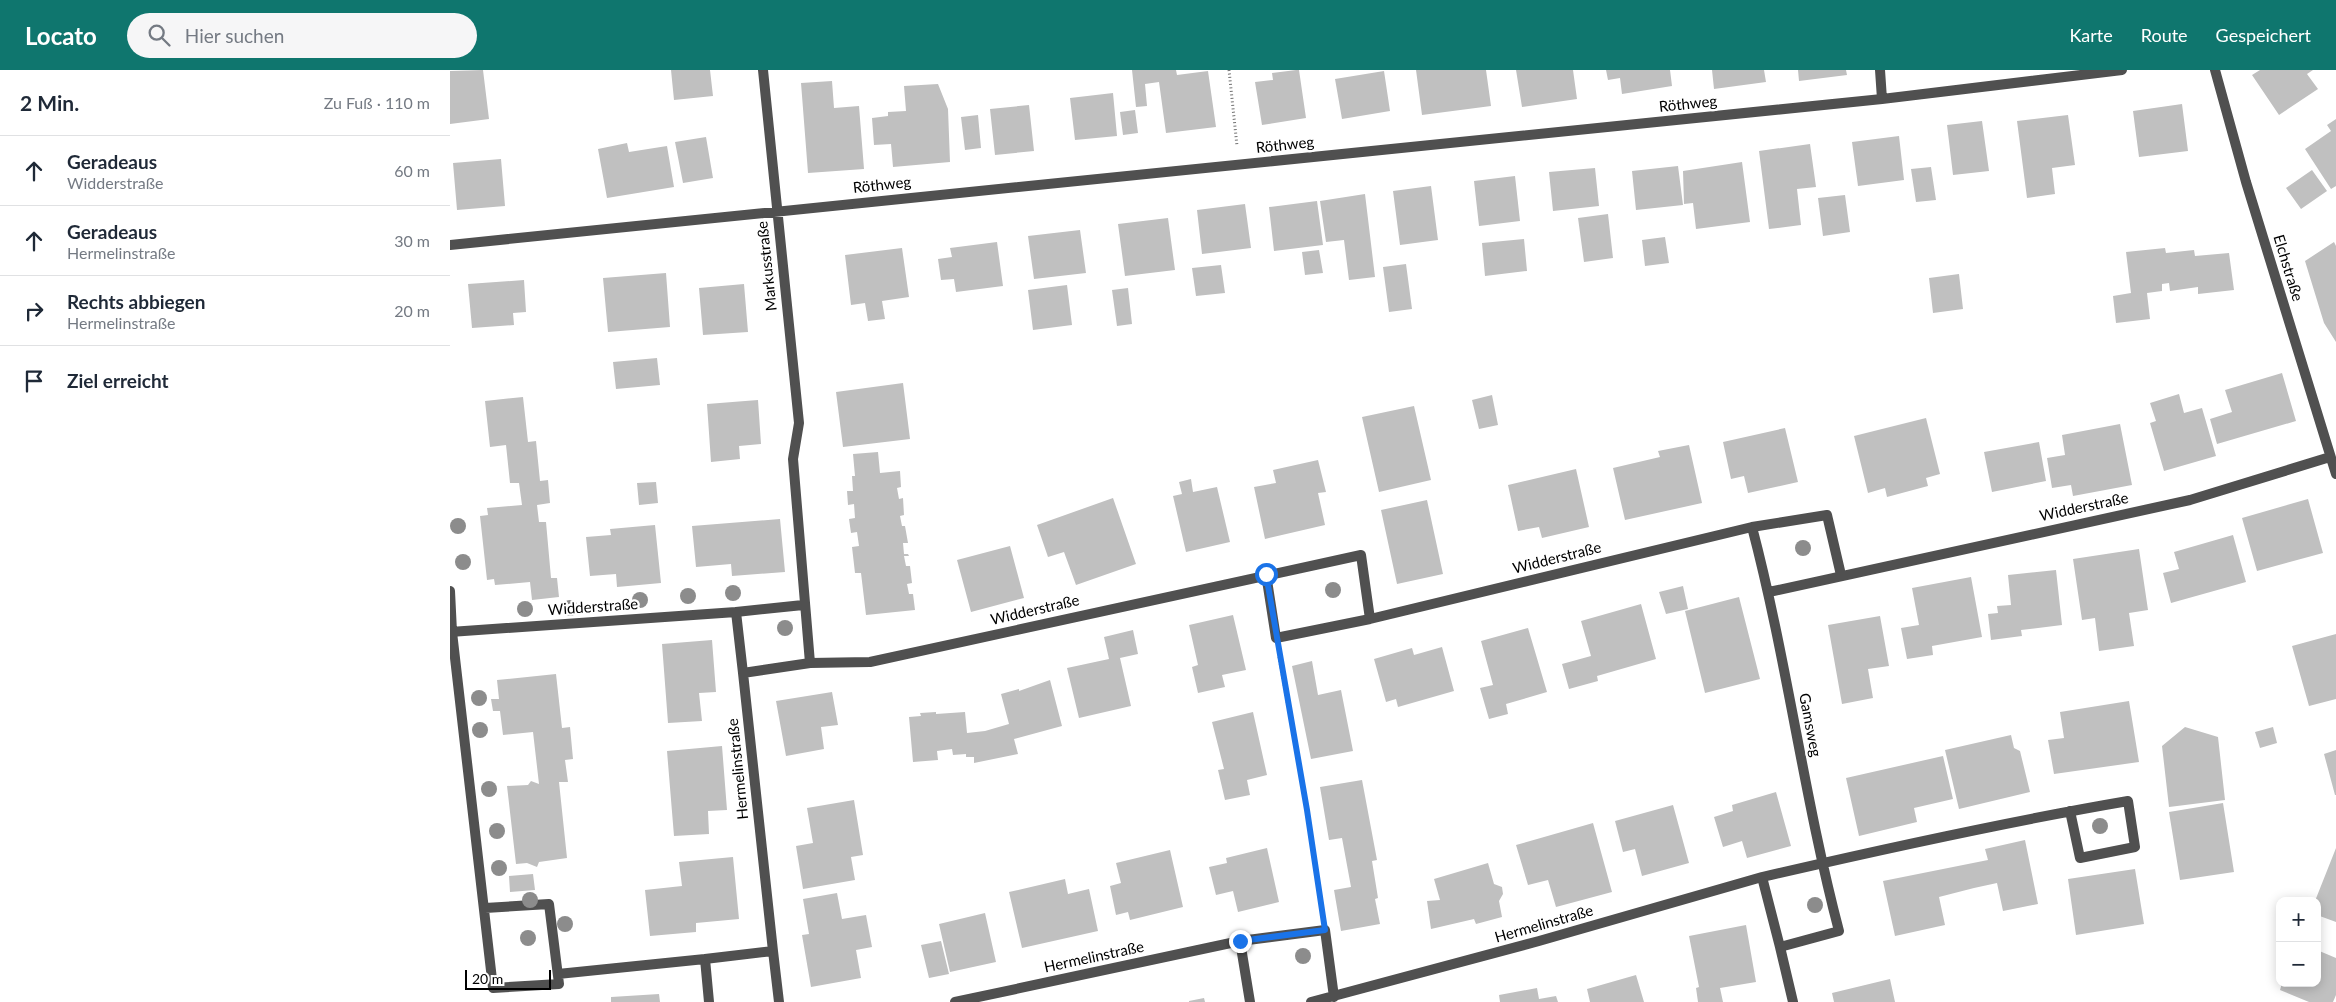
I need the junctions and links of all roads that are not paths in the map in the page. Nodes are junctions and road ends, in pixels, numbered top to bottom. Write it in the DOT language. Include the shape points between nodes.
graph roads {
  1 [pos="762,70"];
  2 [pos="1880,70"];
  3 [pos="2122,70"];
  4 [pos="2215,70"];
  5 [pos="1882,99"];
  6 [pos="776,211"];
  7 [pos="450,245"];
  8 [pos="2330,456"];
  9 [pos="2336,474"];
  10 [pos="1752,527"];
  11 [pos="1266,574"];
  12 [pos="1840,575"];
  13 [pos="450,591"];
  14 [pos="1769,592"];
  15 [pos="803,605"];
  16 [pos="736,612"];
  17 [pos="1370,619"];
  18 [pos="451,632"];
  19 [pos="810,663"];
  20 [pos="743,673"];
  21 [pos="2070,811"];
  22 [pos="1821,863"];
  23 [pos="1762,877"];
  24 [pos="485,908"];
  25 [pos="1240,941"];
  26 [pos="1780,947"];
  27 [pos="773,951"];
  28 [pos="705,959"];
  29 [pos="558,974"];
  30 [pos="1334,997"];
  31 [pos="709,1002"];
  32 [pos="779,1002"];
  33 [pos="955,1002"];
  34 [pos="1250,1002"];
  35 [pos="1310,1002"];
  36 [pos="1793,1002"];
  1 -- 6 [label="street, Markusstraße"];
  2 -- 5 [label="street"];
  3 -- 5 [label="street, Röthweg"];
  4 -- 8 [label="street, Elchstraße"];
  5 -- 6 [label="street, Röthweg"];
  6 -- 7 [label="street, Röthweg"];
  6 -- 15 [label="street, Markusstraße" via="799,422 793,459"];
  8 -- 9 [label="street, Elchstraße"];
  8 -- 12 [label="street, Widderstraße" via="2190,500"];
  10 -- 12 [label="street, Widderstraße" via="1827,515"];
  10 -- 14 [label="street"];
  10 -- 17 [label="street, Widderstraße"];
  11 -- 17 [label="street, Widderstraße" via="1360,555"];
  11 -- 17 [label="street, Widderstraße" via="1276,638"];
  11 -- 19 [label="street, Widderstraße" via="870,662"];
  12 -- 14 [label="street, Widderstraße"];
  13 -- 18 [label="street"];
  14 -- 22 [label="street, Gamsweg"];
  15 -- 16 [label="street, Widderstraße"];
  15 -- 19 [label="street"];
  16 -- 18 [label="street, Widderstraße"];
  16 -- 20 [label="street"];
  18 -- 24 [label="street"];
  19 -- 20 [label="street, Widderstraße"];
  20 -- 27 [label="street, Hermelinstraße"];
  21 -- 21 [label="street" via="2128,801 2135,847 2080,858"];
  21 -- 22 [label="street"];
  22 -- 23 [label="street"];
  22 -- 26 [label="street, Gamsweg" via="1839,931"];
  23 -- 26 [label="street"];
  23 -- 30 [label="street, Hermelinstraße"];
  24 -- 29 [label="street" via="549,904"];
  24 -- 29 [label="street" via="493,988 559,984"];
  25 -- 30 [label="street, Hermelinstraße" via="1325,930"];
  25 -- 33 [label="street, Hermelinstraße"];
  25 -- 34 [label="street"];
  26 -- 36 [label="street"];
  27 -- 28 [label="street"];
  27 -- 32 [label="street, Hermelinstraße"];
  28 -- 29 [label="street"];
  28 -- 31 [label="street"];
  30 -- 35 [label="street, Hermelinstraße"];
}
